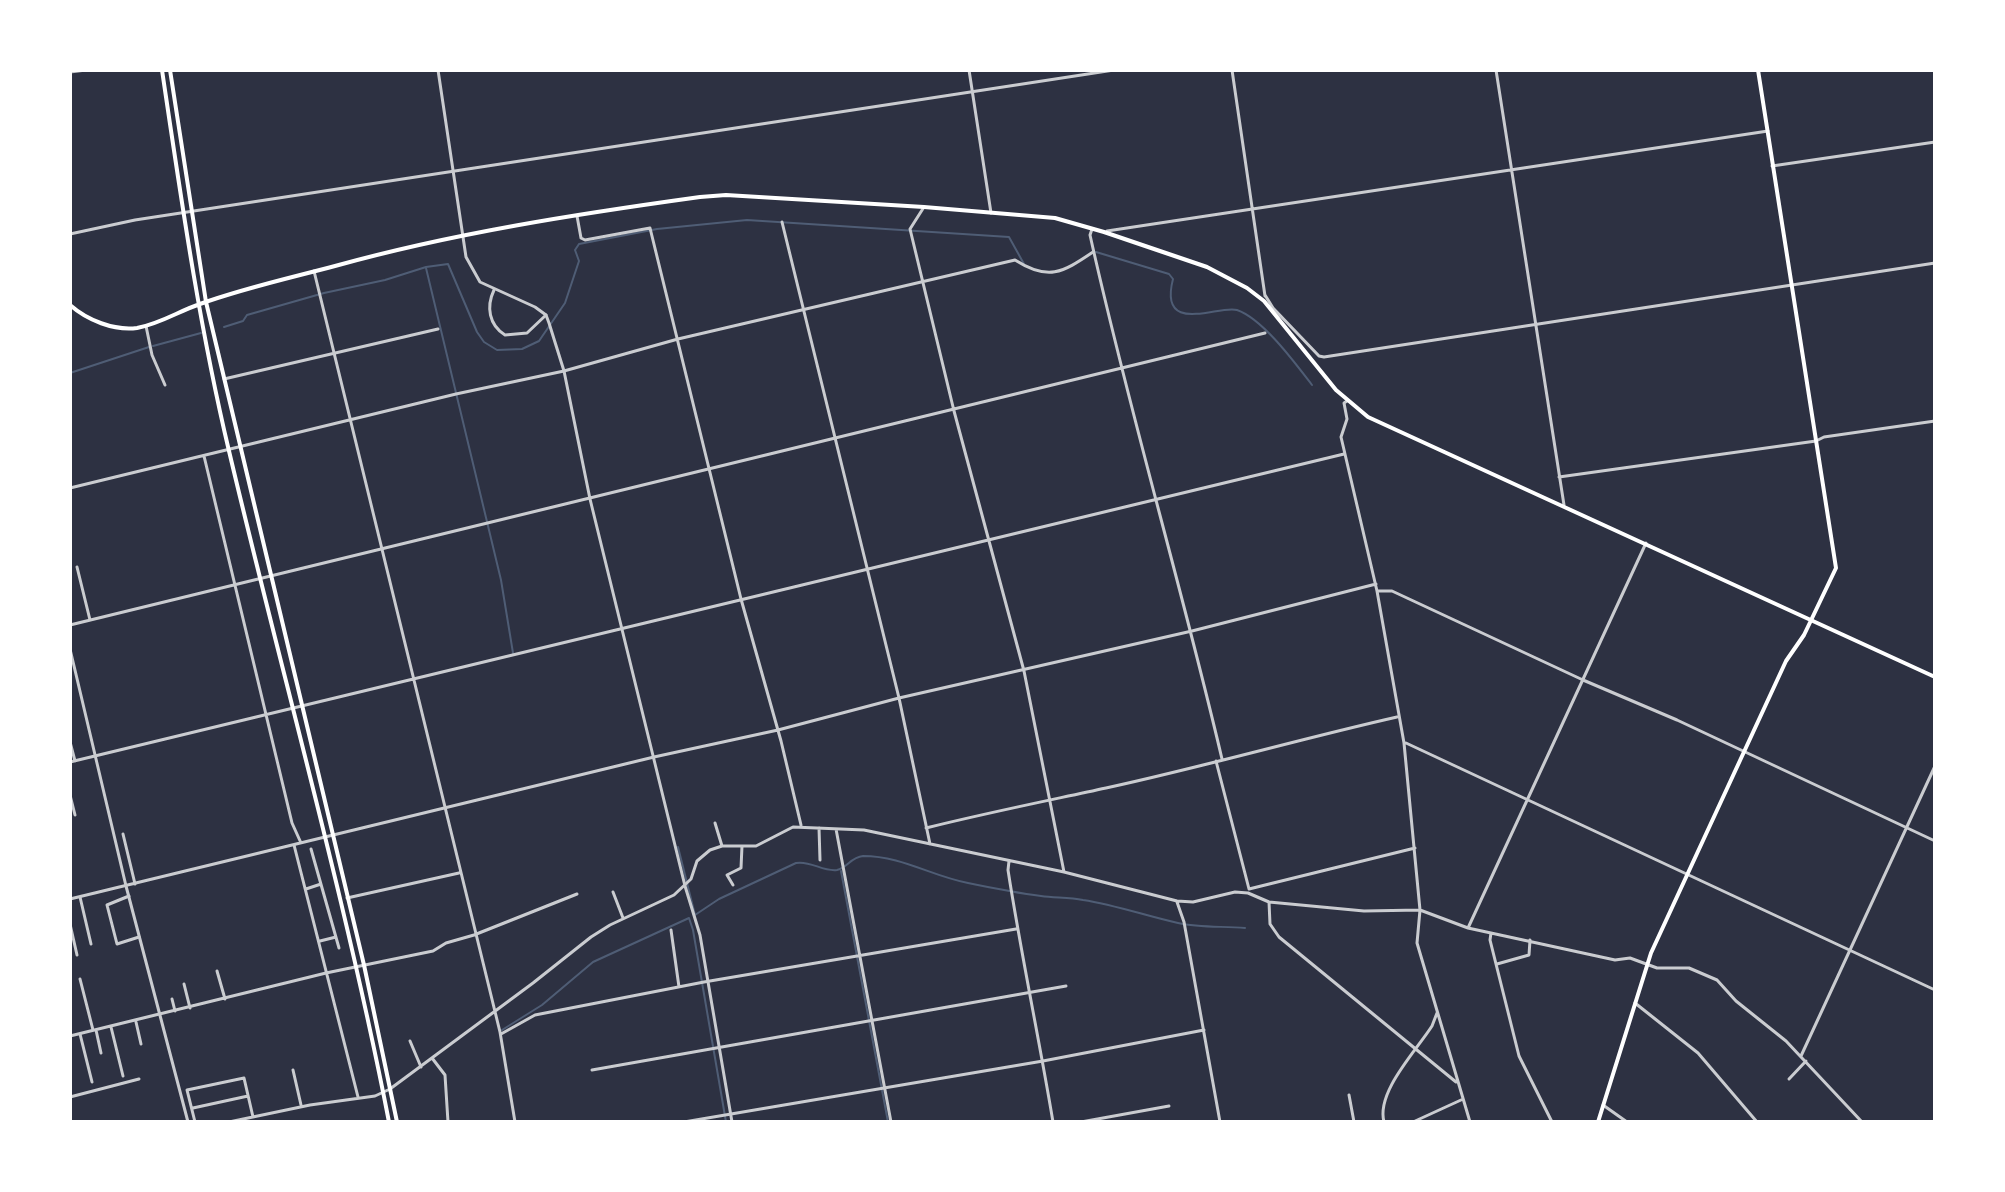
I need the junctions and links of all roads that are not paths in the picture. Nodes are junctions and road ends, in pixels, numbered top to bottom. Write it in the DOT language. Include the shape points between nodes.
graph roads {
  1 [pos="86,70"];
  2 [pos="162,70"];
  3 [pos="170,70"];
  4 [pos="438,70"];
  5 [pos="969,70"];
  6 [pos="1114,70"];
  7 [pos="1232,70"];
  8 [pos="1496,70"];
  9 [pos="1758,70"];
  10 [pos="70,72"];
  11 [pos="973,91"];
  12 [pos="1768,131"];
  13 [pos="1935,142"];
  14 [pos="1772,166"];
  15 [pos="454,171"];
  16 [pos="1512,171"];
  17 [pos="924,207"];
  18 [pos="1254,210"];
  19 [pos="193,213"];
  20 [pos="991,213"];
  21 [pos="184,215"];
  22 [pos="577,216"];
  23 [pos="782,222"];
  24 [pos="1092,229"];
  25 [pos="1104,232"];
  26 [pos="70,234"];
  27 [pos="463,234"];
  28 [pos="1093,252"];
  29 [pos="1935,263"];
  30 [pos="314,271"];
  31 [pos="923,282"];
  32 [pos="1791,283"];
  33 [pos="494,290"];
  34 [pos="1265,298"];
  35 [pos="206,302"];
  36 [pos="198,304"];
  37 [pos="70,305"];
  38 [pos="803,309"];
  39 [pos="547,319"];
  40 [pos="1536,325"];
  41 [pos="146,326"];
  42 [pos="438,329"];
  43 [pos="1265,333"];
  44 [pos="678,339"];
  45 [pos="333,353"];
  46 [pos="1122,368"];
  47 [pos="564,371"];
  48 [pos="224,379"];
  49 [pos="165,385"];
  50 [pos="1347,401"];
  51 [pos="954,411"];
  52 [pos="350,419"];
  53 [pos="1935,421"];
  54 [pos="834,440"];
  55 [pos="1816,441"];
  56 [pos="241,446"];
  57 [pos="229,450"];
  58 [pos="1344,454"];
  59 [pos="204,456"];
  60 [pos="710,469"];
  61 [pos="1559,477"];
  62 [pos="70,488"];
  63 [pos="1154,498"];
  64 [pos="590,499"];
  65 [pos="1564,505"];
  66 [pos="987,539"];
  67 [pos="1646,543"];
  68 [pos="380,548"];
  69 [pos="77,567"];
  70 [pos="866,568"];
  71 [pos="270,575"];
  72 [pos="261,578"];
  73 [pos="236,584"];
  74 [pos="1376,584"];
  75 [pos="1377,591"];
  76 [pos="741,599"];
  77 [pos="1810,619"];
  78 [pos="90,620"];
  79 [pos="70,625"];
  80 [pos="622,627"];
  81 [pos="1192,631"];
  82 [pos="70,649"];
  83 [pos="1024,671"];
  84 [pos="1935,677"];
  85 [pos="413,678"];
  86 [pos="1583,680"];
  87 [pos="899,698"];
  88 [pos="301,705"];
  89 [pos="293,707"];
  90 [pos="267,713"];
  91 [pos="1398,717"];
  92 [pos="778,730"];
  93 [pos="70,742"];
  94 [pos="1404,743"];
  95 [pos="1744,752"];
  96 [pos="96,755"];
  97 [pos="654,757"];
  98 [pos="1222,759"];
  99 [pos="72,761"];
  100 [pos="1216,761"];
  101 [pos="1935,766"];
  102 [pos="70,795"];
  103 [pos="1050,799"];
  104 [pos="1528,799"];
  105 [pos="444,808"];
  106 [pos="75,815"];
  107 [pos="715,823"];
  108 [pos="801,827"];
  109 [pos="819,828"];
  110 [pos="926,828"];
  111 [pos="1906,828"];
  112 [pos="836,829"];
  113 [pos="123,834"];
  114 [pos="332,835"];
  115 [pos="324,837"];
  116 [pos="1935,841"];
  117 [pos="301,843"];
  118 [pos="930,844"];
  119 [pos="294,845"];
  120 [pos="722,846"];
  121 [pos="742,846"];
  122 [pos="1415,848"];
  123 [pos="311,849"];
  124 [pos="820,860"];
  125 [pos="1009,861"];
  126 [pos="1064,872"];
  127 [pos="459,873"];
  128 [pos="1687,875"];
  129 [pos="135,884"];
  130 [pos="321,884"];
  131 [pos="687,884"];
  132 [pos="733,885"];
  133 [pos="126,886"];
  134 [pos="305,890"];
  135 [pos="1248,891"];
  136 [pos="613,892"];
  137 [pos="577,894"];
  138 [pos="129,896"];
  139 [pos="80,897"];
  140 [pos="347,898"];
  141 [pos="70,899"];
  142 [pos="1177,901"];
  143 [pos="1269,902"];
  144 [pos="1420,910"];
  145 [pos="624,919"];
  146 [pos="70,924"];
  147 [pos="1468,928"];
  148 [pos="1016,929"];
  149 [pos="671,930"];
  150 [pos="1491,933"];
  151 [pos="474,935"];
  152 [pos="140,937"];
  153 [pos="336,937"];
  154 [pos="1530,940"];
  155 [pos="318,942"];
  156 [pos="91,944"];
  157 [pos="339,948"];
  158 [pos="1849,950"];
  159 [pos="77,955"];
  160 [pos="858,955"];
  161 [pos="1496,964"];
  162 [pos="364,965"];
  163 [pos="1648,965"];
  164 [pos="355,967"];
  165 [pos="217,971"];
  166 [pos="326,973"];
  167 [pos="80,979"];
  168 [pos="704,982"];
  169 [pos="184,984"];
  170 [pos="1066,986"];
  171 [pos="679,987"];
  172 [pos="1935,990"];
  173 [pos="1031,993"];
  174 [pos="172,999"];
  175 [pos="225,999"];
  176 [pos="1635,1003"];
  177 [pos="190,1008"];
  178 [pos="1438,1009"];
  179 [pos="175,1012"];
  180 [pos="494,1012"];
  181 [pos="160,1015"];
  182 [pos="136,1022"];
  183 [pos="870,1022"];
  184 [pos="111,1027"];
  185 [pos="95,1030"];
  186 [pos="1204,1030"];
  187 [pos="80,1034"];
  188 [pos="499,1035"];
  189 [pos="70,1036"];
  190 [pos="410,1041"];
  191 [pos="141,1044"];
  192 [pos="715,1049"];
  193 [pos="1416,1051"];
  194 [pos="101,1053"];
  195 [pos="1801,1056"];
  196 [pos="432,1058"];
  197 [pos="1043,1061"];
  198 [pos="1806,1061"];
  199 [pos="421,1067"];
  200 [pos="293,1070"];
  201 [pos="592,1070"];
  202 [pos="123,1076"];
  203 [pos="139,1079"];
  204 [pos="1789,1079"];
  205 [pos="92,1082"];
  206 [pos="1456,1082"];
  207 [pos="883,1088"];
  208 [pos="390,1089"];
  209 [pos="383,1093"];
  210 [pos="1349,1095"];
  211 [pos="248,1096"];
  212 [pos="70,1097"];
  213 [pos="358,1097"];
  214 [pos="1462,1099"];
  215 [pos="1603,1105"];
  216 [pos="1169,1106"];
  217 [pos="301,1107"];
  218 [pos="192,1108"];
  219 [pos="729,1114"];
  220 [pos="253,1117"];
  221 [pos="1420,1121"];
  222 [pos="188,1122"];
  223 [pos="195,1122"];
  224 [pos="229,1122"];
  225 [pos="389,1122"];
  226 [pos="397,1122"];
  227 [pos="448,1122"];
  228 [pos="515,1122"];
  229 [pos="684,1122"];
  230 [pos="732,1122"];
  231 [pos="891,1122"];
  232 [pos="1053,1122"];
  233 [pos="1081,1122"];
  234 [pos="1220,1122"];
  235 [pos="1354,1122"];
  236 [pos="1384,1122"];
  237 [pos="1413,1122"];
  238 [pos="1470,1122"];
  239 [pos="1552,1122"];
  240 [pos="1598,1122"];
  241 [pos="1627,1122"];
  242 [pos="1757,1122"];
  243 [pos="1862,1122"];
  1 -- 10 [label="street"];
  2 -- 21 [label="main road"];
  3 -- 19 [label="main road"];
  4 -- 15 [label="street"];
  5 -- 11 [label="street"];
  6 -- 11 [label="street"];
  7 -- 18 [label="street"];
  8 -- 16 [label="street"];
  9 -- 12 [label="main road"];
  11 -- 15 [label="street"];
  11 -- 20 [label="street"];
  12 -- 14 [label="main road"];
  12 -- 16 [label="street"];
  13 -- 14 [label="street"];
  14 -- 32 [label="main road"];
  15 -- 19 [label="street"];
  15 -- 27 [label="street"];
  16 -- 18 [label="street"];
  16 -- 40 [label="street"];
  17 -- 20 [label="main road"];
  17 -- 22 [label="main road" via="726,195"];
  17 -- 31 [label="street" via="911,228"];
  18 -- 25 [label="street"];
  18 -- 34 [label="street"];
  19 -- 21 [label="street"];
  19 -- 35 [label="main road"];
  20 -- 24 [label="main road" via="1055,218"];
  21 -- 26 [label="street"];
  21 -- 36 [label="main road"];
  22 -- 27 [label="main road"];
  22 -- 44 [label="street" via="585,240 650,228"];
  23 -- 38 [label="street"];
  24 -- 25 [label="main road"];
  24 -- 28 [label="street"];
  25 -- 34 [label="main road" via="1207,267"];
  27 -- 30 [label="main road"];
  27 -- 33 [label="street" via="470,268"];
  28 -- 31 [label="street" via="1058,271 1037,272 1015,260"];
  28 -- 46 [label="street"];
  29 -- 32 [label="street"];
  30 -- 35 [label="main road"];
  30 -- 45 [label="street"];
  31 -- 38 [label="street"];
  31 -- 51 [label="street"];
  32 -- 40 [label="street"];
  32 -- 55 [label="main road"];
  33 -- 39 [label="street" via="535,307"];
  33 -- 39 [label="street" via="491,322 505,335 527,333"];
  34 -- 40 [label="street" via="1324,357"];
  34 -- 50 [label="main road"];
  35 -- 36 [label="main road"];
  35 -- 48 [label="main road"];
  36 -- 41 [label="main road"];
  36 -- 57 [label="main road"];
  37 -- 41 [label="main road" via="106,325"];
  38 -- 44 [label="street"];
  38 -- 54 [label="street"];
  39 -- 47 [label="street"];
  40 -- 61 [label="street"];
  41 -- 49 [label="street"];
  42 -- 45 [label="street"];
  43 -- 46 [label="street"];
  44 -- 47 [label="street"];
  44 -- 60 [label="street"];
  45 -- 48 [label="street"];
  45 -- 52 [label="street"];
  46 -- 51 [label="street"];
  46 -- 63 [label="street"];
  47 -- 52 [label="street"];
  47 -- 64 [label="street"];
  48 -- 56 [label="main road"];
  50 -- 58 [label="street"];
  50 -- 65 [label="main road" via="1382,424"];
  51 -- 54 [label="street"];
  51 -- 66 [label="street"];
  52 -- 56 [label="street"];
  52 -- 68 [label="street"];
  53 -- 55 [label="street"];
  54 -- 60 [label="street"];
  54 -- 70 [label="street"];
  55 -- 61 [label="street"];
  55 -- 77 [label="main road" via="1836,568"];
  56 -- 57 [label="street"];
  56 -- 71 [label="main road"];
  57 -- 59 [label="street"];
  57 -- 72 [label="main road"];
  58 -- 63 [label="street"];
  58 -- 74 [label="street"];
  59 -- 62 [label="street"];
  59 -- 73 [label="street"];
  60 -- 64 [label="street"];
  60 -- 76 [label="street"];
  61 -- 65 [label="street"];
  63 -- 66 [label="street"];
  63 -- 81 [label="street"];
  64 -- 68 [label="street"];
  64 -- 80 [label="street"];
  65 -- 67 [label="main road"];
  66 -- 70 [label="street"];
  66 -- 83 [label="street"];
  67 -- 77 [label="main road"];
  67 -- 86 [label="street"];
  68 -- 71 [label="street"];
  68 -- 85 [label="street"];
  69 -- 78 [label="street"];
  70 -- 76 [label="street"];
  70 -- 87 [label="street"];
  71 -- 72 [label="street"];
  71 -- 88 [label="main road"];
  72 -- 73 [label="street"];
  72 -- 89 [label="main road"];
  73 -- 78 [label="street"];
  73 -- 90 [label="street"];
  74 -- 75 [label="street"];
  74 -- 81 [label="street"];
  75 -- 86 [label="street" via="1392,591"];
  75 -- 91 [label="street"];
  76 -- 80 [label="street"];
  76 -- 92 [label="street"];
  77 -- 84 [label="main road"];
  77 -- 95 [label="main road"];
  78 -- 79 [label="street"];
  80 -- 85 [label="street"];
  80 -- 97 [label="street"];
  81 -- 83 [label="street"];
  81 -- 98 [label="street"];
  82 -- 96 [label="street"];
  83 -- 87 [label="street"];
  83 -- 103 [label="street"];
  85 -- 88 [label="street"];
  85 -- 105 [label="street"];
  86 -- 95 [label="street"];
  86 -- 104 [label="street"];
  87 -- 92 [label="street"];
  87 -- 110 [label="street"];
  88 -- 89 [label="street"];
  88 -- 114 [label="main road"];
  89 -- 90 [label="street"];
  89 -- 115 [label="main road"];
  90 -- 96 [label="street"];
  90 -- 117 [label="street"];
  91 -- 94 [label="street"];
  91 -- 98 [label="street"];
  92 -- 97 [label="street"];
  92 -- 108 [label="street"];
  93 -- 99 [label="street"];
  94 -- 104 [label="street"];
  94 -- 122 [label="street"];
  95 -- 111 [label="street"];
  95 -- 128 [label="main road"];
  96 -- 99 [label="street"];
  96 -- 133 [label="street"];
  97 -- 105 [label="street"];
  97 -- 131 [label="street"];
  98 -- 100 [label="street"];
  100 -- 103 [label="street"];
  100 -- 135 [label="street"];
  101 -- 111 [label="street"];
  102 -- 106 [label="street"];
  103 -- 110 [label="street"];
  103 -- 126 [label="street"];
  104 -- 128 [label="street"];
  104 -- 147 [label="street"];
  105 -- 114 [label="street"];
  105 -- 127 [label="street"];
  107 -- 120 [label="street"];
  108 -- 109 [label="street"];
  108 -- 121 [label="street" via="764,844"];
  109 -- 112 [label="street"];
  109 -- 124 [label="street"];
  110 -- 118 [label="street"];
  111 -- 116 [label="street"];
  111 -- 158 [label="street"];
  112 -- 118 [label="street"];
  112 -- 160 [label="street"];
  113 -- 129 [label="street"];
  114 -- 115 [label="street"];
  114 -- 140 [label="main road"];
  115 -- 117 [label="street"];
  115 -- 164 [label="main road"];
  117 -- 119 [label="street"];
  118 -- 125 [label="street"];
  119 -- 129 [label="street"];
  119 -- 134 [label="street"];
  120 -- 121 [label="street"];
  120 -- 131 [label="street" via="697,861"];
  121 -- 132 [label="street" via="743,869 727,875"];
  122 -- 135 [label="street"];
  122 -- 144 [label="street"];
  123 -- 130 [label="street"];
  125 -- 126 [label="street"];
  125 -- 148 [label="street"];
  126 -- 142 [label="street"];
  127 -- 140 [label="street"];
  127 -- 151 [label="street"];
  128 -- 158 [label="street"];
  128 -- 163 [label="main road"];
  129 -- 133 [label="street"];
  130 -- 134 [label="street"];
  130 -- 153 [label="street"];
  131 -- 145 [label="street"];
  131 -- 168 [label="street" via="700,935"];
  133 -- 138 [label="street"];
  133 -- 139 [label="street"];
  134 -- 155 [label="street"];
  135 -- 142 [label="street"];
  135 -- 143 [label="street"];
  136 -- 145 [label="street"];
  137 -- 151 [label="street"];
  138 -- 152 [label="street"];
  138 -- 152 [label="street" via="107,905 117,944"];
  139 -- 141 [label="street"];
  139 -- 156 [label="street"];
  140 -- 162 [label="main road"];
  142 -- 186 [label="street"];
  143 -- 144 [label="street"];
  143 -- 193 [label="street" via="1270,924 1279,937"];
  144 -- 147 [label="street"];
  144 -- 178 [label="street" via="1417,943"];
  145 -- 180 [label="street" via="591,937"];
  146 -- 159 [label="street"];
  147 -- 150 [label="street"];
  148 -- 160 [label="street"];
  148 -- 173 [label="street"];
  149 -- 171 [label="street"];
  150 -- 154 [label="street"];
  150 -- 161 [label="street"];
  151 -- 162 [label="street" via="433,951"];
  151 -- 180 [label="street"];
  152 -- 181 [label="street"];
  153 -- 155 [label="street"];
  153 -- 157 [label="street"];
  154 -- 161 [label="street" via="1529,955"];
  154 -- 163 [label="street"];
  155 -- 166 [label="street"];
  158 -- 172 [label="street"];
  158 -- 195 [label="street"];
  160 -- 168 [label="street"];
  160 -- 183 [label="street"];
  161 -- 239 [label="street" via="1519,1056"];
  162 -- 164 [label="street"];
  162 -- 208 [label="main road"];
  163 -- 176 [label="main road"];
  163 -- 195 [label="street" via="1689,968 1717,980"];
  164 -- 166 [label="street"];
  164 -- 209 [label="main road"];
  165 -- 175 [label="street"];
  166 -- 175 [label="street"];
  166 -- 213 [label="street"];
  167 -- 185 [label="street"];
  168 -- 171 [label="street"];
  168 -- 192 [label="street"];
  169 -- 177 [label="street"];
  170 -- 173 [label="street"];
  171 -- 188 [label="street" via="535,1015"];
  173 -- 183 [label="street"];
  173 -- 197 [label="street"];
  174 -- 179 [label="street"];
  175 -- 177 [label="street"];
  176 -- 215 [label="main road"];
  176 -- 242 [label="street" via="1698,1053"];
  177 -- 179 [label="street"];
  178 -- 193 [label="street"];
  178 -- 206 [label="street"];
  179 -- 181 [label="street"];
  180 -- 188 [label="street"];
  180 -- 196 [label="street"];
  181 -- 182 [label="street"];
  181 -- 222 [label="street"];
  182 -- 184 [label="street"];
  182 -- 191 [label="street"];
  183 -- 192 [label="street"];
  183 -- 207 [label="street"];
  184 -- 185 [label="street"];
  184 -- 202 [label="street"];
  185 -- 187 [label="street"];
  185 -- 194 [label="street"];
  186 -- 197 [label="street"];
  186 -- 234 [label="street"];
  187 -- 189 [label="street"];
  187 -- 205 [label="street"];
  188 -- 228 [label="street"];
  190 -- 199 [label="street"];
  192 -- 201 [label="street"];
  192 -- 219 [label="street"];
  193 -- 206 [label="street"];
  193 -- 236 [label="street" via="1385,1094"];
  195 -- 198 [label="street"];
  196 -- 199 [label="street"];
  196 -- 227 [label="street" via="445,1075"];
  197 -- 207 [label="street"];
  197 -- 232 [label="street"];
  198 -- 204 [label="street"];
  198 -- 243 [label="street"];
  199 -- 208 [label="street"];
  200 -- 217 [label="street"];
  203 -- 212 [label="street"];
  206 -- 214 [label="street"];
  207 -- 219 [label="street"];
  207 -- 231 [label="street"];
  208 -- 209 [label="street"];
  208 -- 226 [label="main road"];
  209 -- 213 [label="street"];
  209 -- 225 [label="main road"];
  210 -- 235 [label="street"];
  211 -- 218 [label="street"];
  211 -- 218 [label="street" via="244,1078 187,1090"];
  211 -- 220 [label="street"];
  213 -- 217 [label="street"];
  214 -- 221 [label="street"];
  214 -- 238 [label="street"];
  215 -- 240 [label="main road"];
  215 -- 241 [label="street"];
  216 -- 233 [label="street"];
  217 -- 220 [label="street"];
  218 -- 223 [label="street"];
  219 -- 229 [label="street"];
  219 -- 230 [label="street"];
  220 -- 224 [label="street"];
  221 -- 237 [label="street"];
}
